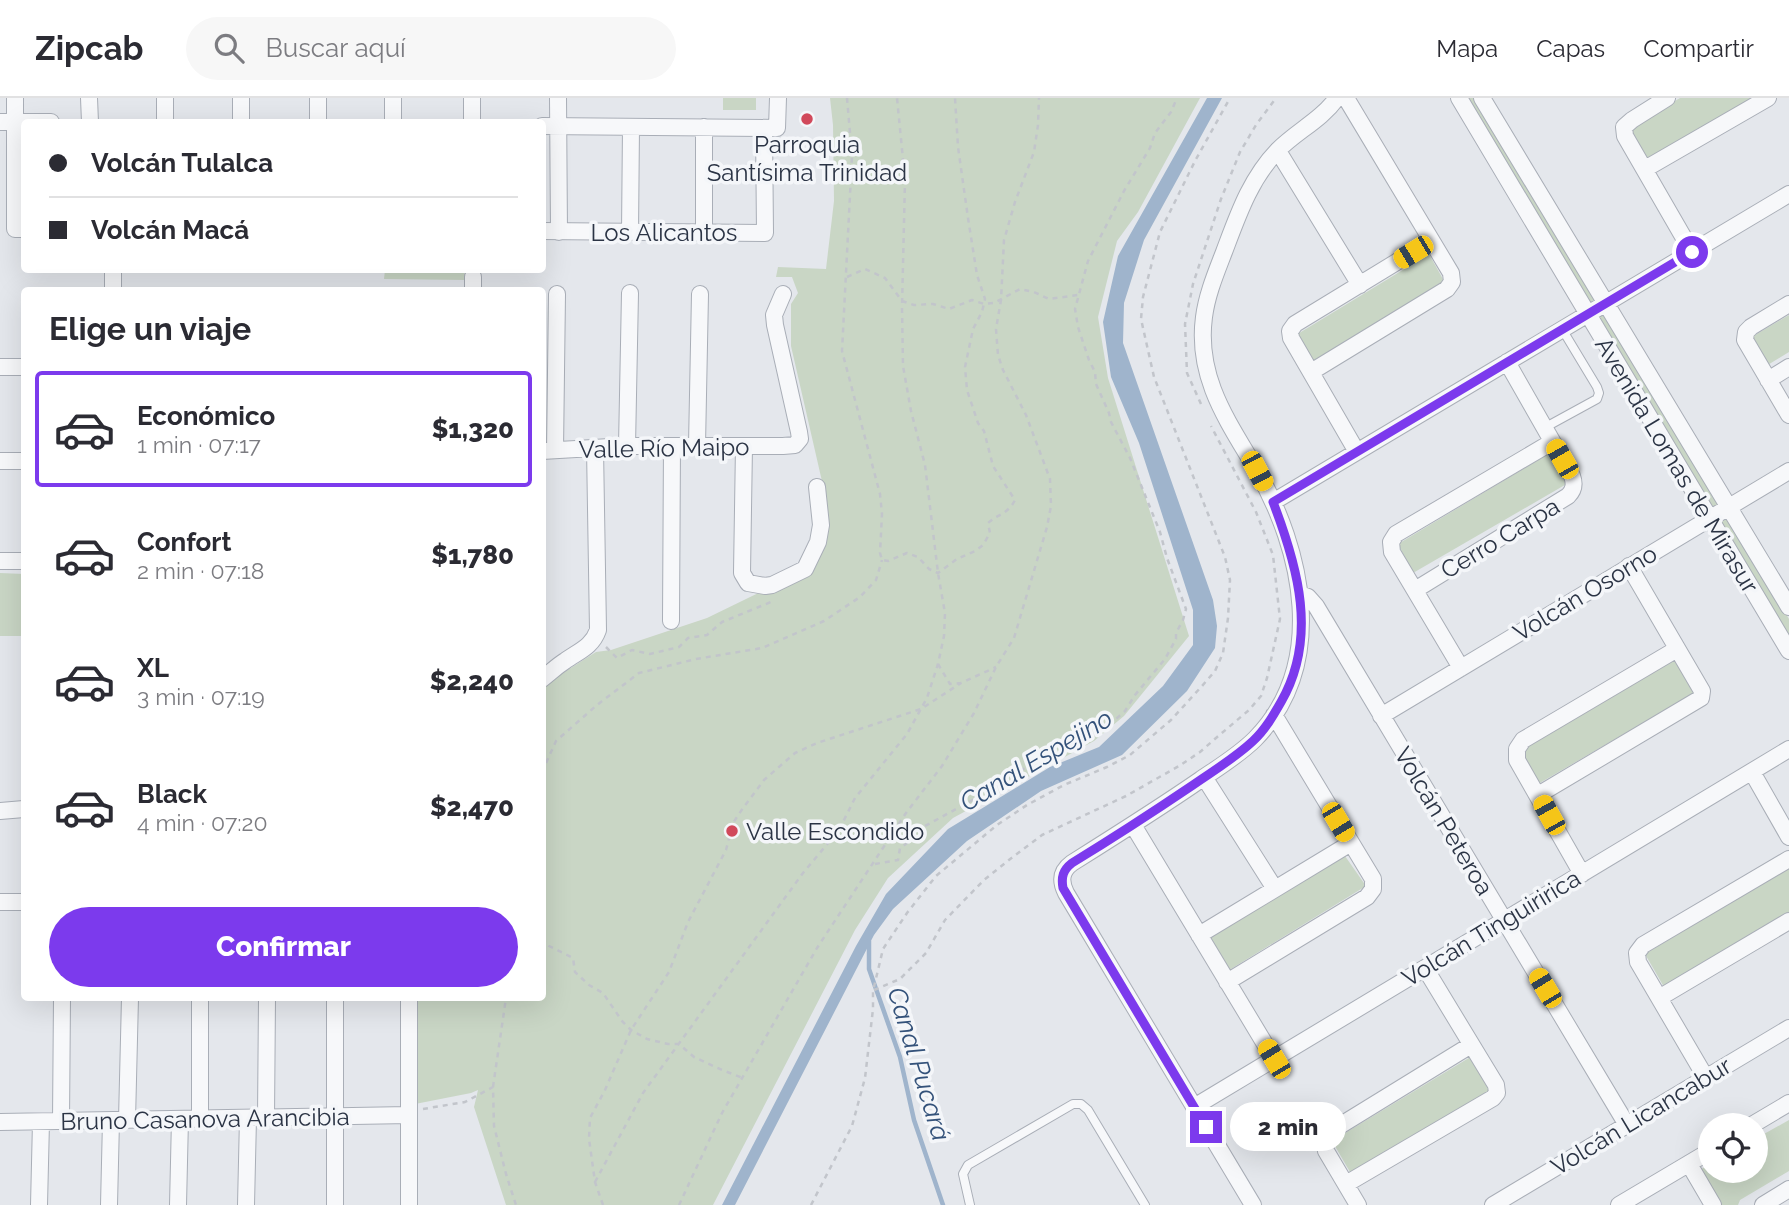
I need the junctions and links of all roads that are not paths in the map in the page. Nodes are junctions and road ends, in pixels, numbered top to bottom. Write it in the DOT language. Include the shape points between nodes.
graph roads {
  1 [pos="15,98"];
  2 [pos="89,98"];
  3 [pos="165,98"];
  4 [pos="241,98"];
  5 [pos="318,98"];
  6 [pos="393,98"];
  7 [pos="472,98"];
  8 [pos="558,98"];
  9 [pos="778,98"];
  10 [pos="1338,98"];
  11 [pos="1346,98"];
  12 [pos="1483,98"];
  13 [pos="1667,98"];
  14 [pos="1768,98"];
  15 [pos="1462,103"];
  16 [pos="90,119"];
  17 [pos="165,119"];
  18 [pos="241,119"];
  19 [pos="318,119"];
  20 [pos="393,119"];
  21 [pos="472,119"];
  22 [pos="7,122"];
  23 [pos="551,126"];
  24 [pos="631,127"];
  25 [pos="704,127"];
  26 [pos="770,128"];
  27 [pos="1278,151"];
  28 [pos="1645,169"];
  29 [pos="1789,194"];
  30 [pos="20,229"];
  31 [pos="551,232"];
  32 [pos="630,232"];
  33 [pos="704,232"];
  34 [pos="1432,241"];
  35 [pos="1692,252"];
  36 [pos="1360,285"];
  37 [pos="630,293"];
  38 [pos="557,294"];
  39 [pos="699,294"];
  40 [pos="783,294"];
  41 [pos="1606,303"];
  42 [pos="1789,304"];
  43 [pos="1587,315"];
  44 [pos="1562,329"];
  45 [pos="1507,362"];
  46 [pos="0,367"];
  47 [pos="21,367"];
  48 [pos="1789,367"];
  49 [pos="1311,372"];
  50 [pos="1768,380"];
  51 [pos="1789,415"];
  52 [pos="1548,435"];
  53 [pos="697,445"];
  54 [pos="627,446"];
  55 [pos="672,446"];
  56 [pos="744,446"];
  57 [pos="595,448"];
  58 [pos="546,450"];
  59 [pos="1357,452"];
  60 [pos="0,461"];
  61 [pos="21,461"];
  62 [pos="1789,471"];
  63 [pos="817,486"];
  64 [pos="1273,502"];
  65 [pos="1729,506"];
  66 [pos="1709,518"];
  67 [pos="0,561"];
  68 [pos="21,561"];
  69 [pos="1629,566"];
  70 [pos="1415,590"];
  71 [pos="1300,594"];
  72 [pos="1789,607"];
  73 [pos="671,621"];
  74 [pos="1677,649"];
  75 [pos="1789,651"];
  76 [pos="1461,668"];
  77 [pos="546,676"];
  78 [pos="1274,715"];
  79 [pos="1381,716"];
  80 [pos="1789,750"];
  81 [pos="1752,772"];
  82 [pos="1204,777"];
  83 [pos="1538,795"];
  84 [pos="21,809"];
  85 [pos="0,811"];
  86 [pos="1133,825"];
  87 [pos="1789,837"];
  88 [pos="1351,843"];
  89 [pos="1789,859"];
  90 [pos="1582,874"];
  91 [pos="1275,889"];
  92 [pos="0,902"];
  93 [pos="21,902"];
  94 [pos="1504,920"];
  95 [pos="1789,920"];
  96 [pos="1199,935"];
  97 [pos="1425,968"];
  98 [pos="1227,982"];
  99 [pos="1659,999"];
  100 [pos="62,1001"];
  101 [pos="130,1001"];
  102 [pos="200,1001"];
  103 [pos="267,1001"];
  104 [pos="335,1001"];
  105 [pos="409,1001"];
  106 [pos="1789,1028"];
  107 [pos="1471,1045"];
  108 [pos="1274,1059"];
  109 [pos="1706,1078"];
  110 [pos="1789,1102"];
  111 [pos="1194,1107"];
  112 [pos="410,1113"];
  113 [pos="1768,1115"];
  114 [pos="336,1117"];
  115 [pos="248,1118"];
  116 [pos="267,1118"];
  117 [pos="180,1119"];
  118 [pos="200,1119"];
  119 [pos="119,1120"];
  120 [pos="61,1121"];
  121 [pos="0,1122"];
  122 [pos="41,1122"];
  123 [pos="1627,1125"];
  124 [pos="1698,1158"];
  125 [pos="1689,1164"];
  126 [pos="1346,1184"];
  127 [pos="39,1205"];
  128 [pos="109,1205"];
  129 [pos="178,1205"];
  130 [pos="246,1205"];
  131 [pos="335,1205"];
  132 [pos="409,1205"];
  133 [pos="970,1205"];
  134 [pos="1145,1205"];
  135 [pos="1253,1205"];
  136 [pos="1358,1205"];
  137 [pos="1493,1205"];
  138 [pos="1619,1205"];
  139 [pos="1713,1205"];
  1 -- 22 [label="street"];
  2 -- 16 [label="street"];
  3 -- 17 [label="street"];
  4 -- 18 [label="street"];
  5 -- 19 [label="street"];
  6 -- 20 [label="street"];
  7 -- 21 [label="street"];
  8 -- 23 [label="street"];
  9 -- 26 [label="street"];
  10 -- 27 [label="street"];
  11 -- 34 [label="street"];
  12 -- 15 [label="street"];
  12 -- 41 [label="street, Avenida Lomas de Mirasur"];
  13 -- 28 [label="street" via="1623,127"];
  14 -- 28 [label="street"];
  15 -- 43 [label="street, Avenida Lomas de Mirasur"];
  22 -- 30 [label="street"];
  23 -- 24 [label="street"];
  23 -- 31 [label="street"];
  24 -- 25 [label="street"];
  24 -- 32 [label="street"];
  25 -- 26 [label="street"];
  25 -- 33 [label="street"];
  26 -- 33 [label="street, Los Alicantos" via="765,233"];
  27 -- 36 [label="street"];
  27 -- 64 [label="street" via="1243,202 1209,295 1203,330 1213,392"];
  28 -- 35 [label="street"];
  29 -- 35 [label="street"];
  31 -- 32 [label="street, Los Alicantos"];
  32 -- 33 [label="street, Los Alicantos"];
  34 -- 36 [label="street"];
  34 -- 49 [label="street" via="1451,273 1450,286"];
  35 -- 41 [label="street"];
  36 -- 49 [label="street" via="1292,327 1291,338"];
  37 -- 54 [label="street"];
  38 -- 58 [label="street"];
  39 -- 53 [label="street"];
  40 -- 56 [label="street, Valle Río Maipo" via="775,325 800,439 794,445"];
  41 -- 43 [label="street"];
  41 -- 65 [label="street, Avenida Lomas de Mirasur"];
  42 -- 50 [label="street" via="1746,332 1745,340"];
  43 -- 44 [label="street"];
  43 -- 66 [label="street, Avenida Lomas de Mirasur"];
  44 -- 45 [label="street"];
  44 -- 52 [label="lane" via="1599,393"];
  45 -- 52 [label="street, Cerro Carpa"];
  45 -- 59 [label="street"];
  46 -- 47 [label="street"];
  48 -- 50 [label="street"];
  49 -- 59 [label="street"];
  50 -- 51 [label="street"];
  52 -- 70 [label="street, Cerro Carpa" via="1393,538 1392,552"];
  52 -- 70 [label="street, Cerro Carpa" via="1574,481 1572,492"];
  53 -- 55 [label="street, Valle Río Maipo"];
  53 -- 56 [label="street, Valle Río Maipo"];
  54 -- 55 [label="street, Valle Río Maipo"];
  54 -- 57 [label="street, Valle Río Maipo"];
  55 -- 73 [label="street"];
  56 -- 63 [label="street" via="742,573 748,583 772,585 806,569 821,525"];
  57 -- 58 [label="street, Valle Río Maipo"];
  57 -- 77 [label="street" via="598,630 590,646"];
  59 -- 64 [label="street"];
  60 -- 61 [label="street"];
  62 -- 65 [label="street, Volcán Osorno"];
  64 -- 71 [label="street"];
  65 -- 66 [label="street, Volcán Osorno"];
  65 -- 72 [label="street, Avenida Lomas de Mirasur"];
  66 -- 69 [label="street, Volcán Osorno"];
  66 -- 75 [label="street, Avenida Lomas de Mirasur"];
  67 -- 68 [label="street"];
  69 -- 74 [label="street"];
  69 -- 76 [label="street, Volcán Osorno"];
  70 -- 76 [label="street, Cerro Carpa"];
  71 -- 78 [label="street" via="1298,656"];
  71 -- 79 [label="street, Volcán Peteroa" via="1316,606"];
  74 -- 83 [label="street" via="1523,740 1517,760"];
  74 -- 83 [label="street" via="1702,691 1701,698"];
  76 -- 79 [label="street, Volcán Osorno"];
  78 -- 82 [label="street" via="1243,750"];
  78 -- 88 [label="street"];
  79 -- 94 [label="street, Volcán Peteroa"];
  80 -- 81 [label="street, Volcán Tinguiririca"];
  81 -- 87 [label="street"];
  81 -- 90 [label="street, Volcán Tinguiririca"];
  82 -- 86 [label="street"];
  82 -- 91 [label="street"];
  83 -- 90 [label="street"];
  84 -- 85 [label="street"];
  86 -- 96 [label="street"];
  86 -- 111 [label="street" via="1067,866 1062,882"];
  88 -- 91 [label="street"];
  88 -- 98 [label="street" via="1373,879 1371,893"];
  89 -- 99 [label="street" via="1640,947 1638,962"];
  90 -- 94 [label="street, Volcán Tinguiririca"];
  91 -- 96 [label="street"];
  92 -- 93 [label="street"];
  94 -- 97 [label="street, Volcán Tinguiririca"];
  94 -- 123 [label="street, Volcán Peteroa"];
  95 -- 99 [label="street"];
  96 -- 98 [label="street"];
  97 -- 107 [label="street"];
  97 -- 108 [label="street, Volcán Tinguiririca"];
  98 -- 108 [label="street"];
  99 -- 109 [label="street"];
  100 -- 120 [label="street"];
  101 -- 119 [label="street"];
  102 -- 118 [label="street"];
  103 -- 116 [label="street"];
  104 -- 114 [label="street"];
  105 -- 112 [label="street"];
  106 -- 109 [label="street, Volcán Licancabur"];
  107 -- 126 [label="street" via="1328,1133 1324,1146"];
  107 -- 126 [label="street" via="1496,1085 1496,1096"];
  108 -- 111 [label="street, Volcán Tinguiririca"];
  109 -- 123 [label="street, Volcán Licancabur"];
  110 -- 113 [label="street"];
  111 -- 135 [label="street"];
  112 -- 114 [label="street, Bruno Casanova Arancibia"];
  112 -- 132 [label="street"];
  114 -- 116 [label="street, Bruno Casanova Arancibia"];
  114 -- 131 [label="street"];
  115 -- 116 [label="street, Bruno Casanova Arancibia"];
  115 -- 118 [label="street, Bruno Casanova Arancibia"];
  115 -- 130 [label="street"];
  117 -- 118 [label="street, Bruno Casanova Arancibia"];
  117 -- 119 [label="street, Bruno Casanova Arancibia"];
  117 -- 129 [label="street"];
  119 -- 120 [label="street, Bruno Casanova Arancibia"];
  119 -- 128 [label="street"];
  120 -- 122 [label="street, Bruno Casanova Arancibia"];
  121 -- 122 [label="street, Bruno Casanova Arancibia"];
  122 -- 127 [label="street"];
  123 -- 137 [label="street, Volcán Licancabur"];
  124 -- 125 [label="street"];
  125 -- 138 [label="street"];
  125 -- 139 [label="street"];
  126 -- 136 [label="street"];
  133 -- 134 [label="lane" via="963,1174 968,1165 1080,1104"];
}
